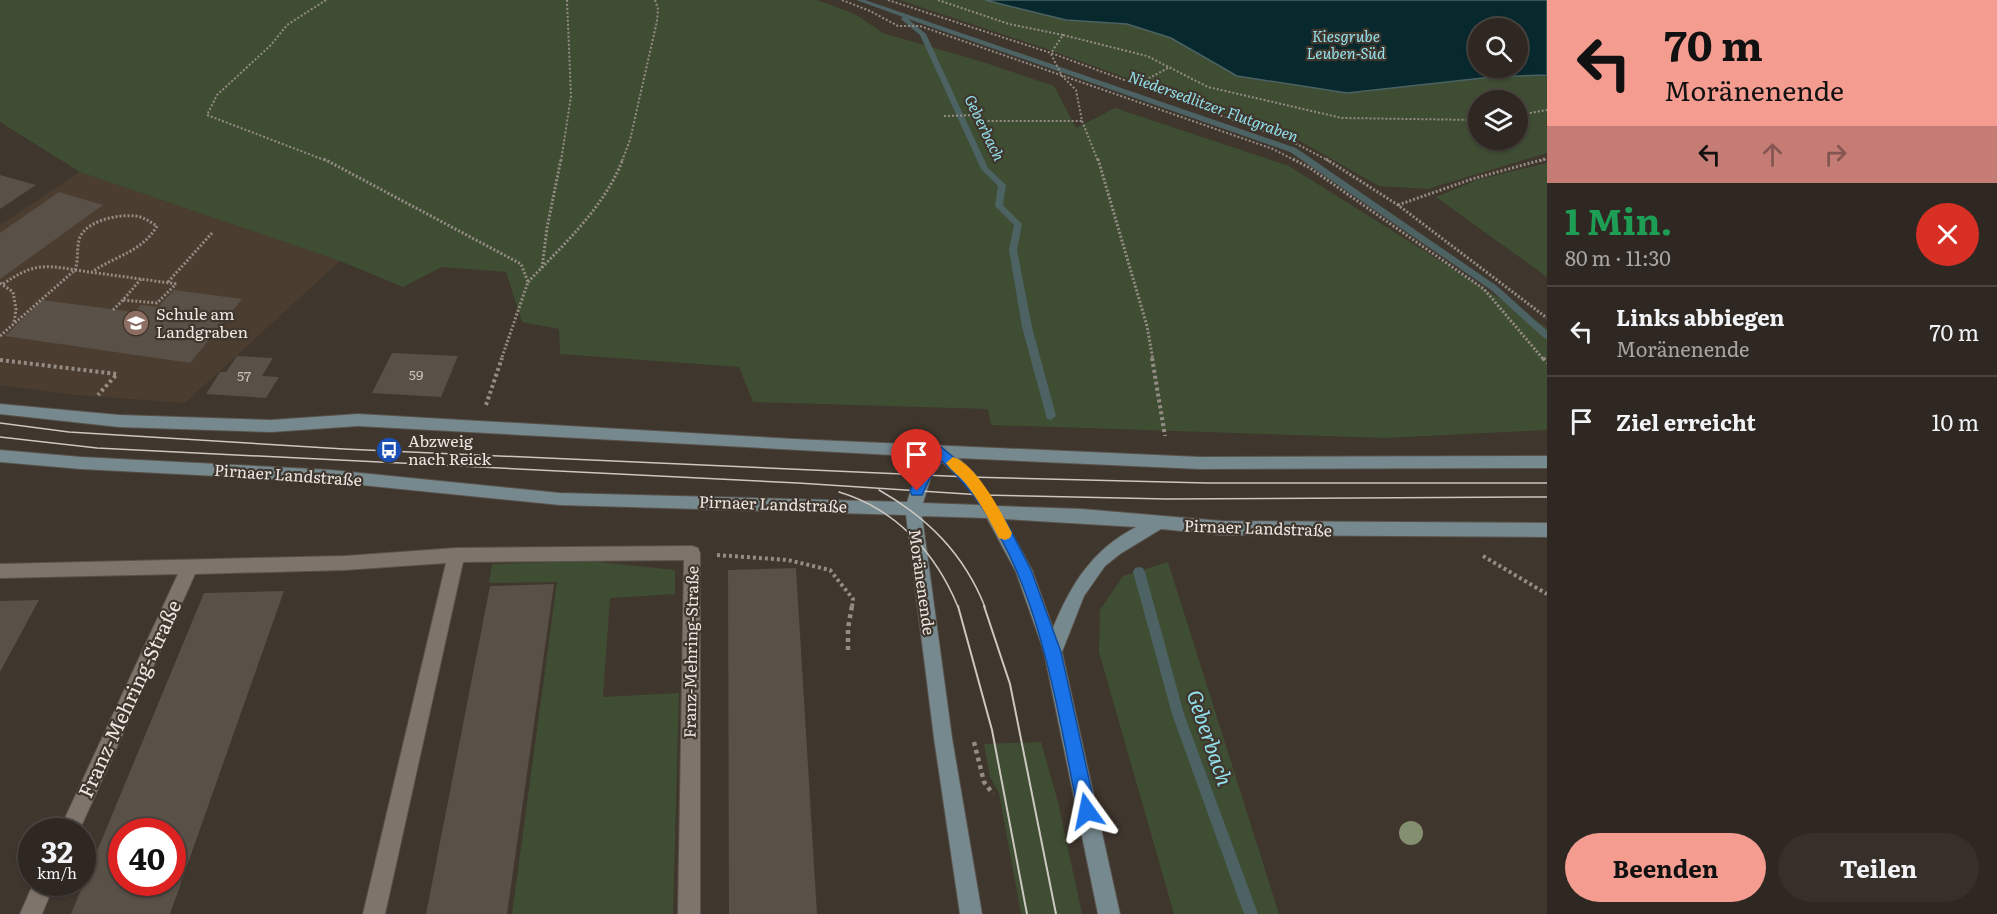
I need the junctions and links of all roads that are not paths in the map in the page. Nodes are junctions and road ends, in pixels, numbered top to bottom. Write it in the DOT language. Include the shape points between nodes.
graph roads {
  1 [pos="0,409"];
  2 [pos="941,452"];
  3 [pos="0,456"];
  4 [pos="1547,462"];
  5 [pos="913,509"];
  6 [pos="993,512"];
  7 [pos="1157,524"];
  8 [pos="1547,530"];
  9 [pos="456,555"];
  10 [pos="190,567"];
  11 [pos="0,572"];
  12 [pos="1053,652"];
  13 [pos="75,818"];
  14 [pos="39,896"];
  15 [pos="31,914"];
  16 [pos="374,914"];
  17 [pos="689,914"];
  18 [pos="971,914"];
  19 [pos="1109,914"];
  1 -- 2 [label="street" via="119,421 271,426 358,420"];
  2 -- 4 [label="street" via="1200,463"];
  2 -- 5 [label="street, Moränenende" via="924,475"];
  2 -- 6 [label="street" via="969,477"];
  3 -- 5 [label="street, Pirnaer Landstraße" via="332,476 560,499"];
  5 -- 6 [label="street, Pirnaer Landstraße"];
  5 -- 18 [label="street, Moränenende"];
  6 -- 7 [label="street, Pirnaer Landstraße"];
  6 -- 12 [label="street" via="1023,570"];
  7 -- 8 [label="street, Pirnaer Landstraße"];
  7 -- 12 [label="street" via="1136,533 1092,567 1070,605"];
  9 -- 10 [label="street, Franz-Mehring-Straße"];
  9 -- 16 [label="street"];
  9 -- 17 [label="street, Franz-Mehring-Straße" via="692,553"];
  10 -- 11 [label="street, Franz-Mehring-Straße"];
  10 -- 13 [label="street, Franz-Mehring-Straße"];
  12 -- 19 [label="street"];
  14 -- 15 [label="street"];
}
